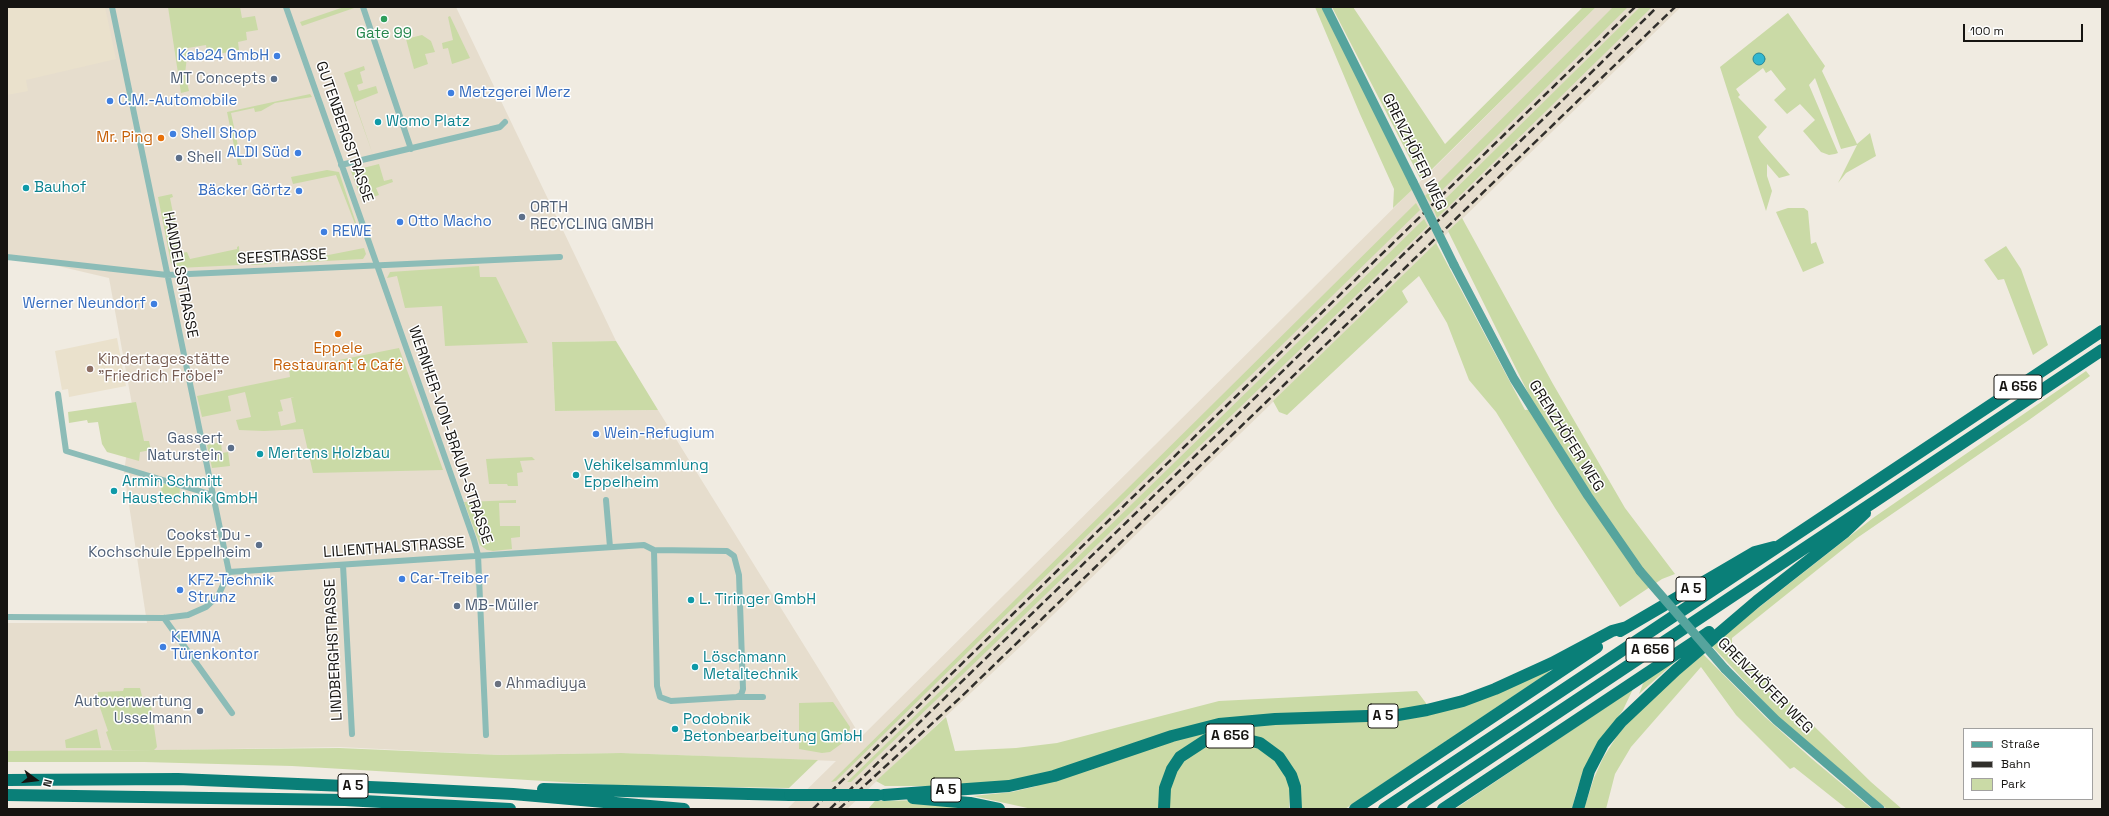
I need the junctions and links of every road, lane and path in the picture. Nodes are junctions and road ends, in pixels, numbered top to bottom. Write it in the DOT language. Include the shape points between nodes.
graph roads {
  1 [pos="112,7"];
  2 [pos="286,7"];
  3 [pos="363,7"];
  4 [pos="1326,7"];
  5 [pos="505,122"];
  6 [pos="411,149"];
  7 [pos="341,165"];
  8 [pos="560,256"];
  9 [pos="7,257"];
  10 [pos="377,266"];
  11 [pos="168,275"];
  12 [pos="2102,332"];
  13 [pos="2102,350"];
  14 [pos="58,394"];
  15 [pos="1888,492"];
  16 [pos="213,496"];
  17 [pos="606,500"];
  18 [pos="1782,545"];
  19 [pos="610,547"];
  20 [pos="654,550"];
  21 [pos="478,555"];
  22 [pos="343,565"];
  23 [pos="229,572"];
  24 [pos="1757,600"];
  25 [pos="7,617"];
  26 [pos="164,618"];
  27 [pos="1627,627"];
  28 [pos="737,697"];
  29 [pos="763,697"];
  30 [pos="232,712"];
  31 [pos="352,734"];
  32 [pos="486,735"];
  33 [pos="7,780"];
  34 [pos="513,794"];
  35 [pos="7,795"];
  36 [pos="881,795"];
  37 [pos="345,800"];
  38 [pos="389,809"];
  39 [pos="510,809"];
  40 [pos="684,809"];
  41 [pos="999,809"];
  42 [pos="1164,809"];
  43 [pos="1296,809"];
  44 [pos="1355,809"];
  45 [pos="1384,809"];
  46 [pos="1413,809"];
  47 [pos="1443,809"];
  48 [pos="1578,809"];
  49 [pos="1880,809"];
  1 -- 11 [label="street, HANDELSSTRASSE"];
  2 -- 7 [label="street, GUTENBERGSTRASSE"];
  3 -- 6 [label="street"];
  4 -- 49 [label="main road, GRENZHÖFER WEG, bridge" via="1454,265 1514,379 1588,496 1640,571 1725,669 1776,720"];
  5 -- 6 [label="street" via="500,127"];
  6 -- 7 [label="street"];
  7 -- 10 [label="street, GUTENBERGSTRASSE"];
  8 -- 10 [label="street, SEESTRASSE"];
  9 -- 11 [label="street, SEESTRASSE"];
  10 -- 11 [label="street, SEESTRASSE"];
  10 -- 21 [label="street, WERNHER-VON-BRAUN-STRASSE"];
  11 -- 16 [label="street, HANDELSSTRASSE"];
  12 -- 18 [label="highway, A 656"];
  13 -- 15 [label="highway, A 656"];
  14 -- 16 [label="street" via="66,451"];
  15 -- 24 [label="highway, A 656" via="1845,532"];
  15 -- 46 [label="highway, A 656"];
  16 -- 23 [label="street, HANDELSSTRASSE"];
  17 -- 19 [label="street"];
  18 -- 27 [label="highway, A 5" via="1755,552"];
  18 -- 45 [label="highway, A 656"];
  19 -- 20 [label="street, LILIENTHALSTRASSE" via="644,545"];
  19 -- 21 [label="street, LILIENTHALSTRASSE"];
  20 -- 28 [label="street" via="657,686 660,697 671,701"];
  20 -- 28 [label="street, LILIENTHALSTRASSE" via="719,550 734,556 738,567 743,689"];
  21 -- 22 [label="street, LILIENTHALSTRASSE"];
  21 -- 32 [label="street, WERNHER-VON-BRAUN-STRASSE"];
  22 -- 23 [label="street, LILIENTHALSTRASSE"];
  22 -- 31 [label="street, LINDBERGHSTRASSE"];
  23 -- 26 [label="street" via="218,596 206,607 188,615"];
  24 -- 47 [label="highway, A 656"];
  24 -- 48 [label="highway, A 656" via="1621,722 1604,744 1589,771"];
  25 -- 26 [label="street"];
  26 -- 30 [label="street"];
  27 -- 36 [label="highway, A 5" via="1612,631 1495,689 1463,701 1427,710 1398,715 1275,719 1219,724 1172,736 1054,776 1009,786"];
  27 -- 44 [label="highway"];
  28 -- 29 [label="street"];
  33 -- 34 [label="highway, A 5" via="186,779"];
  34 -- 36 [label="highway, A 5, bridge" via="534,789"];
  34 -- 40 [label="highway, A 5"];
  35 -- 37 [label="highway, A 5"];
  36 -- 41 [label="highway, A 5" via="970,803"];
  37 -- 38 [label="highway"];
  37 -- 39 [label="highway, A 5"];
  42 -- 43 [label="highway, A 656" via="1168,778 1180,757 1206,740 1231,736 1260,743 1279,756 1295,787"];
}
